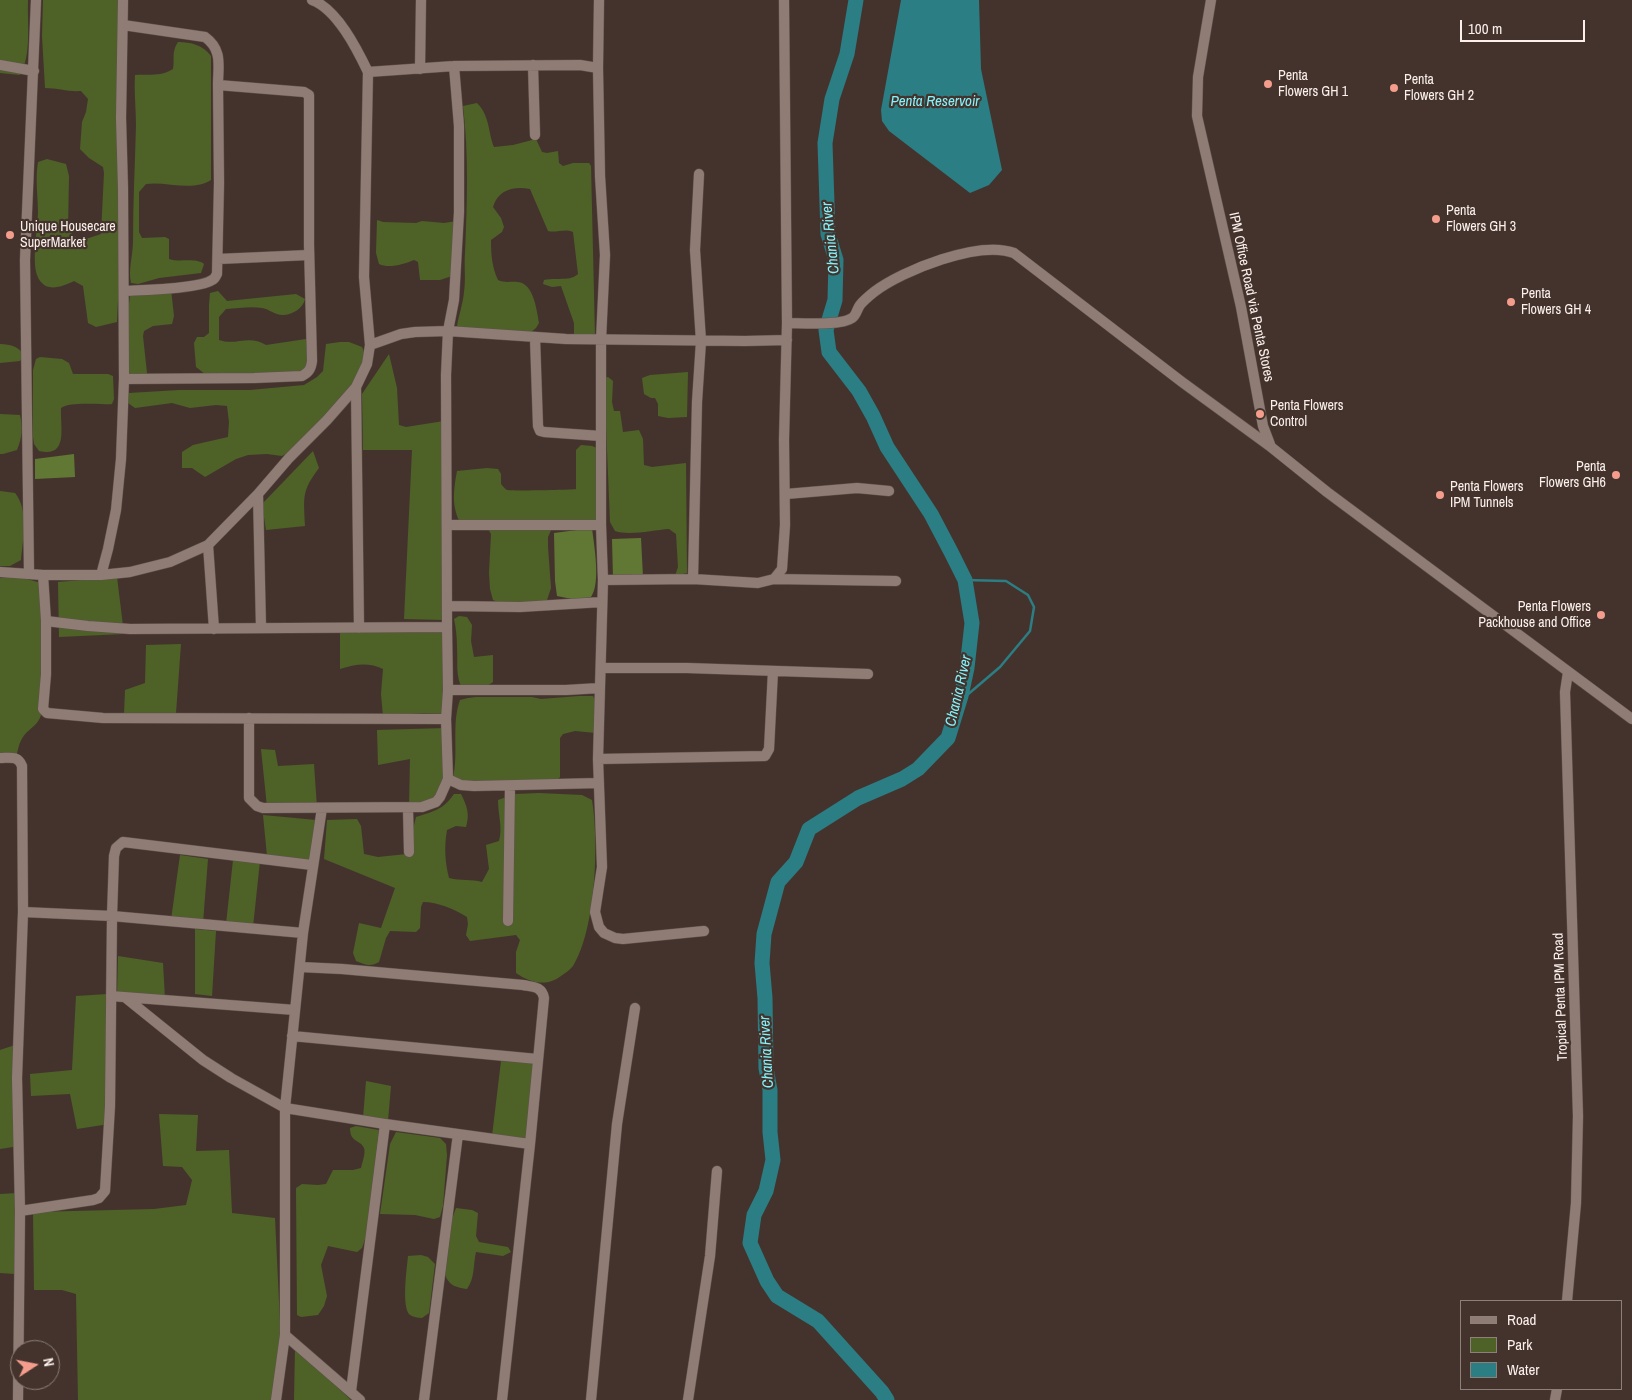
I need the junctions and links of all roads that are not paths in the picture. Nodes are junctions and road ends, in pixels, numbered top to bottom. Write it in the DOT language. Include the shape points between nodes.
graph roads {
  1 [pos="36,0"];
  2 [pos="124,0"];
  3 [pos="421,0"];
  4 [pos="599,0"];
  5 [pos="784,0"];
  6 [pos="1211,0"];
  7 [pos="319,1"];
  8 [pos="123,25"];
  9 [pos="0,65"];
  10 [pos="454,66"];
  11 [pos="533,66"];
  12 [pos="420,68"];
  13 [pos="598,68"];
  14 [pos="34,71"];
  15 [pos="368,72"];
  16 [pos="218,85"];
  17 [pos="535,135"];
  18 [pos="699,174"];
  19 [pos="309,255"];
  20 [pos="218,259"];
  21 [pos="124,291"];
  22 [pos="787,323"];
  23 [pos="448,331"];
  24 [pos="535,338"];
  25 [pos="601,340"];
  26 [pos="701,340"];
  27 [pos="787,340"];
  28 [pos="370,345"];
  29 [pos="124,379"];
  30 [pos="356,387"];
  31 [pos="601,436"];
  32 [pos="1271,447"];
  33 [pos="888,492"];
  34 [pos="258,494"];
  35 [pos="786,494"];
  36 [pos="447,525"];
  37 [pos="600,525"];
  38 [pos="208,544"];
  39 [pos="0,572"];
  40 [pos="30,573"];
  41 [pos="43,574"];
  42 [pos="101,575"];
  43 [pos="693,579"];
  44 [pos="774,579"];
  45 [pos="603,580"];
  46 [pos="896,581"];
  47 [pos="602,602"];
  48 [pos="448,606"];
  49 [pos="46,621"];
  50 [pos="447,627"];
  51 [pos="262,628"];
  52 [pos="359,628"];
  53 [pos="214,629"];
  54 [pos="601,668"];
  55 [pos="1565,669"];
  56 [pos="773,672"];
  57 [pos="868,674"];
  58 [pos="600,688"];
  59 [pos="448,690"];
  60 [pos="249,718"];
  61 [pos="446,718"];
  62 [pos="1632,719"];
  63 [pos="0,758"];
  64 [pos="598,759"];
  65 [pos="448,779"];
  66 [pos="598,783"];
  67 [pos="510,786"];
  68 [pos="322,808"];
  69 [pos="408,808"];
  70 [pos="409,852"];
  71 [pos="312,865"];
  72 [pos="23,912"];
  73 [pos="112,916"];
  74 [pos="508,921"];
  75 [pos="704,930"];
  76 [pos="303,933"];
  77 [pos="300,966"];
  78 [pos="111,996"];
  79 [pos="126,998"];
  80 [pos="635,1008"];
  81 [pos="295,1010"];
  82 [pos="292,1036"];
  83 [pos="537,1059"];
  84 [pos="285,1108"];
  85 [pos="385,1124"];
  86 [pos="458,1134"];
  87 [pos="530,1144"];
  88 [pos="717,1171"];
  89 [pos="20,1211"];
  90 [pos="1567,1300"];
  91 [pos="285,1335"];
  92 [pos="351,1391"];
  93 [pos="18,1400"];
  94 [pos="276,1400"];
  95 [pos="360,1400"];
  96 [pos="424,1400"];
  97 [pos="502,1400"];
  98 [pos="591,1400"];
  99 [pos="688,1400"];
  1 -- 14 [label="street"];
  2 -- 8 [label="street"];
  3 -- 12 [label="street"];
  4 -- 13 [label="street"];
  5 -- 22 [label="street"];
  6 -- 32 [label="street, IPM Office Road via Penta Stores" via="1198,77 1197,116 1241,307 1262,420"];
  7 -- 15 [label="street" via="338,20"];
  8 -- 16 [label="street" via="205,37 215,46 219,56"];
  8 -- 21 [label="street"];
  9 -- 14 [label="street"];
  10 -- 11 [label="street"];
  10 -- 12 [label="street"];
  10 -- 23 [label="street" via="459,126 459,212 454,300"];
  11 -- 13 [label="street"];
  11 -- 17 [label="street"];
  12 -- 15 [label="street"];
  13 -- 25 [label="street" via="605,255"];
  14 -- 40 [label="street" via="25,260"];
  15 -- 28 [label="street" via="364,277"];
  16 -- 19 [label="street" via="304,92 309,96"];
  16 -- 20 [label="street"];
  18 -- 26 [label="street" via="695,250"];
  19 -- 20 [label="street"];
  19 -- 29 [label="street" via="312,361 308,373 254,378"];
  20 -- 21 [label="street" via="217,274 211,281"];
  21 -- 29 [label="street"];
  22 -- 27 [label="street"];
  22 -- 32 [label="street" via="824,324 850,319 872,294 914,269 958,256 1007,250"];
  23 -- 24 [label="street"];
  23 -- 28 [label="street" via="401,334"];
  23 -- 36 [label="street"];
  24 -- 25 [label="street"];
  24 -- 31 [label="street" via="540,430"];
  25 -- 26 [label="street"];
  25 -- 31 [label="street"];
  26 -- 27 [label="street"];
  26 -- 43 [label="street"];
  27 -- 35 [label="street"];
  28 -- 30 [label="street" via="367,364"];
  29 -- 42 [label="street" via="116,510"];
  30 -- 34 [label="street"];
  30 -- 52 [label="street"];
  31 -- 37 [label="street"];
  32 -- 55 [label="street"];
  33 -- 35 [label="street" via="857,488"];
  34 -- 38 [label="street"];
  34 -- 51 [label="street"];
  35 -- 44 [label="street" via="782,569"];
  36 -- 37 [label="street"];
  36 -- 48 [label="street"];
  37 -- 45 [label="street"];
  38 -- 42 [label="street" via="170,562"];
  38 -- 53 [label="street"];
  39 -- 40 [label="street"];
  40 -- 41 [label="street"];
  41 -- 42 [label="street"];
  41 -- 49 [label="street"];
  43 -- 44 [label="street" via="758,583"];
  43 -- 45 [label="street"];
  44 -- 46 [label="street"];
  45 -- 47 [label="street"];
  47 -- 48 [label="street"];
  47 -- 54 [label="street"];
  48 -- 50 [label="street"];
  49 -- 53 [label="street" via="121,628"];
  49 -- 60 [label="street" via="45,712 104,718"];
  50 -- 52 [label="street"];
  50 -- 59 [label="street"];
  51 -- 52 [label="street"];
  51 -- 53 [label="street"];
  54 -- 56 [label="street"];
  54 -- 58 [label="street"];
  55 -- 62 [label="street"];
  55 -- 90 [label="street, Tropical Penta IPM Road" via="1578,1116 1576,1203"];
  56 -- 57 [label="street"];
  56 -- 64 [label="street" via="766,756"];
  58 -- 59 [label="street"];
  58 -- 64 [label="street"];
  59 -- 61 [label="street"];
  60 -- 61 [label="street"];
  60 -- 68 [label="street" via="249,798 253,804 263,808"];
  61 -- 65 [label="street"];
  63 -- 72 [label="street" via="18,759 23,771"];
  64 -- 66 [label="street"];
  65 -- 67 [label="street" via="474,786"];
  65 -- 69 [label="street" via="436,802 422,808"];
  66 -- 67 [label="street"];
  66 -- 75 [label="street" via="602,867 595,912 599,927 610,936 623,939"];
  67 -- 74 [label="street"];
  68 -- 69 [label="street"];
  68 -- 71 [label="street"];
  69 -- 70 [label="street"];
  71 -- 73 [label="street" via="123,842 116,848 114,856"];
  71 -- 76 [label="street"];
  72 -- 73 [label="street"];
  72 -- 89 [label="street" via="18,1078"];
  73 -- 76 [label="street"];
  73 -- 78 [label="street"];
  76 -- 77 [label="street"];
  77 -- 81 [label="street"];
  77 -- 83 [label="street" via="537,987 544,998"];
  78 -- 79 [label="street"];
  78 -- 89 [label="street" via="105,1191 93,1200"];
  79 -- 81 [label="street"];
  79 -- 84 [label="street" via="203,1060"];
  80 -- 98 [label="street" via="618,1124"];
  81 -- 82 [label="street"];
  82 -- 83 [label="street"];
  82 -- 84 [label="street"];
  83 -- 87 [label="street"];
  84 -- 85 [label="street"];
  84 -- 91 [label="street"];
  85 -- 86 [label="street"];
  85 -- 92 [label="street"];
  86 -- 87 [label="street"];
  86 -- 96 [label="street"];
  87 -- 97 [label="street"];
  88 -- 99 [label="street" via="710,1256"];
  89 -- 93 [label="street"];
  91 -- 92 [label="street"];
  91 -- 94 [label="street"];
  92 -- 95 [label="street"];
}
